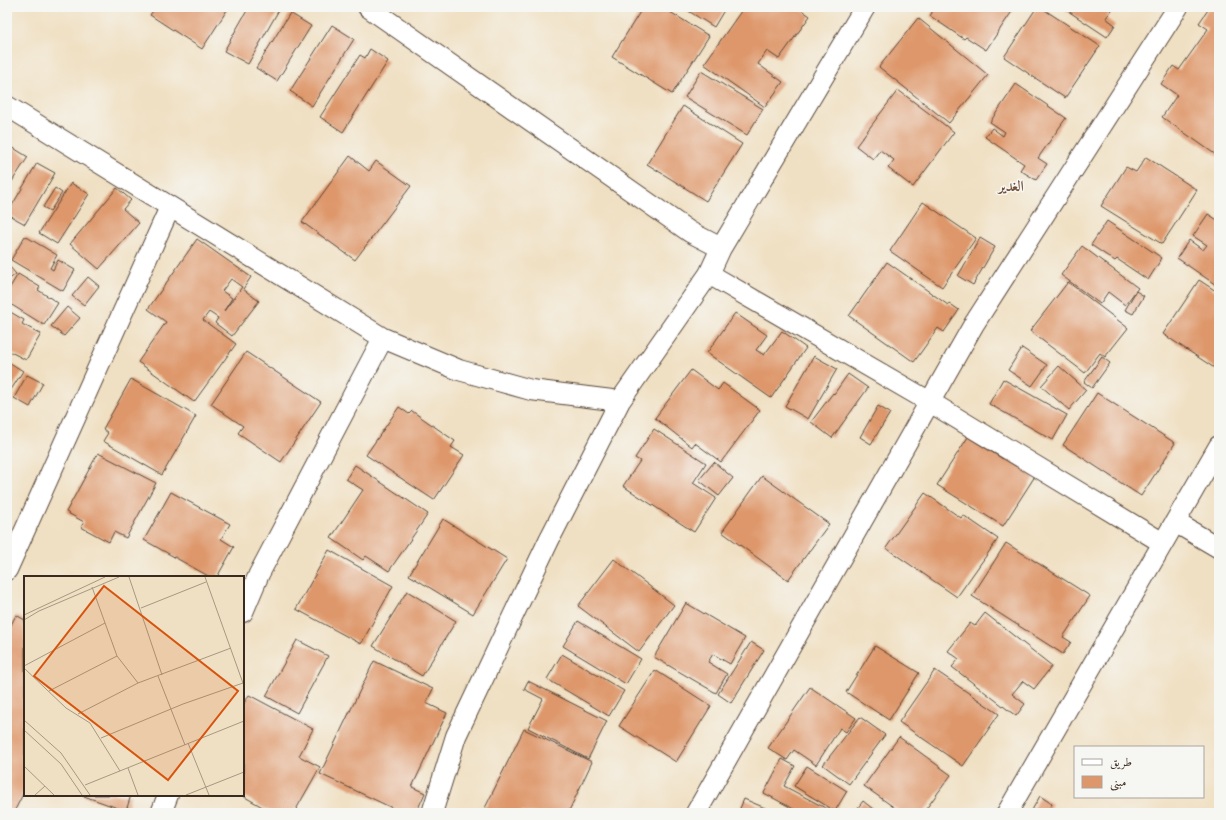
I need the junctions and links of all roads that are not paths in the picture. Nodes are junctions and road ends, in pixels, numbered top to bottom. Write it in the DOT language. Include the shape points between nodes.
graph roads {
  1 [pos="368,7"];
  2 [pos="865,7"];
  3 [pos="1178,7"];
  4 [pos="7,106"];
  5 [pos="170,207"];
  6 [pos="721,248"];
  7 [pos="709,274"];
  8 [pos="383,338"];
  9 [pos="620,401"];
  10 [pos="930,402"];
  11 [pos="1219,446"];
  12 [pos="1175,522"];
  13 [pos="1163,543"];
  14 [pos="1219,548"];
  15 [pos="7,570"];
  16 [pos="244,610"];
  17 [pos="168,796"];
  18 [pos="161,813"];
  19 [pos="432,813"];
  20 [pos="696,813"];
  21 [pos="1007,813"];
  1 -- 6 [label="street" via="684,228"];
  2 -- 6 [label="street"];
  3 -- 10 [label="street" via="974,324"];
  4 -- 5 [label="street"];
  5 -- 8 [label="street"];
  5 -- 15 [label="street"];
  6 -- 7 [label="street"];
  7 -- 9 [label="street"];
  7 -- 10 [label="street"];
  8 -- 9 [label="street" via="459,370 531,390"];
  8 -- 16 [label="street" via="259,574"];
  9 -- 19 [label="street" via="549,540 456,736"];
  10 -- 13 [label="street"];
  10 -- 20 [label="street"];
  11 -- 12 [label="street"];
  12 -- 13 [label="street"];
  12 -- 14 [label="street"];
  13 -- 21 [label="street"];
  17 -- 18 [label="street"];
}
